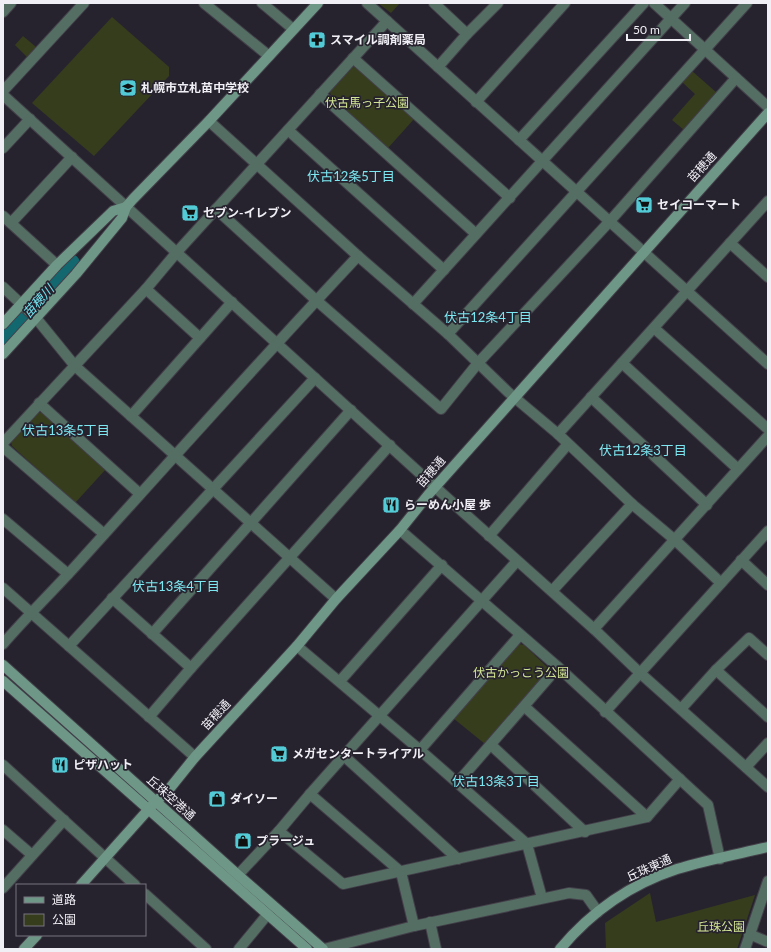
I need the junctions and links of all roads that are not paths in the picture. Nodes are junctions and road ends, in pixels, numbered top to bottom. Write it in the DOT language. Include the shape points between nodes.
graph roads {
  1 [pos="11,3"];
  2 [pos="84,3"];
  3 [pos="204,3"];
  4 [pos="262,3"];
  5 [pos="318,3"];
  6 [pos="367,3"];
  7 [pos="434,3"];
  8 [pos="498,3"];
  9 [pos="565,3"];
  10 [pos="644,3"];
  11 [pos="654,3"];
  12 [pos="685,3"];
  13 [pos="747,3"];
  14 [pos="3,12"];
  15 [pos="671,19"];
  16 [pos="387,21"];
  17 [pos="293,30"];
  18 [pos="467,34"];
  19 [pos="705,50"];
  20 [pos="269,56"];
  21 [pos="353,58"];
  22 [pos="438,67"];
  23 [pos="736,78"];
  24 [pos="3,91"];
  25 [pos="3,94"];
  26 [pos="320,94"];
  27 [pos="476,102"];
  28 [pos="768,107"];
  29 [pos="768,113"];
  30 [pos="30,119"];
  31 [pos="209,121"];
  32 [pos="288,130"];
  33 [pos="519,140"];
  34 [pos="3,148"];
  35 [pos="72,157"];
  36 [pos="542,161"];
  37 [pos="257,164"];
  38 [pos="576,192"];
  39 [pos="510,198"];
  40 [pos="768,201"];
  41 [pos="126,207"];
  42 [pos="216,209"];
  43 [pos="7,220"];
  44 [pos="610,222"];
  45 [pos="476,234"];
  46 [pos="730,243"];
  47 [pos="177,252"];
  48 [pos="644,252"];
  49 [pos="358,256"];
  50 [pos="57,265"];
  51 [pos="444,270"];
  52 [pos="768,277"];
  53 [pos="3,287"];
  54 [pos="146,289"];
  55 [pos="687,292"];
  56 [pos="316,300"];
  57 [pos="232,302"];
  58 [pos="413,304"];
  59 [pos="22,305"];
  60 [pos="34,317"];
  61 [pos="3,324"];
  62 [pos="654,328"];
  63 [pos="448,334"];
  64 [pos="200,338"];
  65 [pos="276,342"];
  66 [pos="3,354"];
  67 [pos="478,363"];
  68 [pos="622,363"];
  69 [pos="768,364"];
  70 [pos="75,366"];
  71 [pos="315,378"];
  72 [pos="515,397"];
  73 [pos="591,397"];
  74 [pos="39,403"];
  75 [pos="351,410"];
  76 [pos="131,416"];
  77 [pos="768,429"];
  78 [pos="558,434"];
  79 [pos="768,436"];
  80 [pos="3,443"];
  81 [pos="568,444"];
  82 [pos="390,445"];
  83 [pos="3,447"];
  84 [pos="175,455"];
  85 [pos="738,469"];
  86 [pos="435,487"];
  87 [pos="212,489"];
  88 [pos="140,494"];
  89 [pos="632,504"];
  90 [pos="707,505"];
  91 [pos="3,518"];
  92 [pos="251,523"];
  93 [pos="400,530"];
  94 [pos="768,531"];
  95 [pos="104,534"];
  96 [pos="489,536"];
  97 [pos="675,540"];
  98 [pos="289,558"];
  99 [pos="741,560"];
  100 [pos="517,561"];
  101 [pos="442,565"];
  102 [pos="68,574"];
  103 [pos="721,583"];
  104 [pos="768,584"];
  105 [pos="3,588"];
  106 [pos="552,591"];
  107 [pos="112,598"];
  108 [pos="336,598"];
  109 [pos="482,600"];
  110 [pos="31,613"];
  111 [pos="594,629"];
  112 [pos="152,634"];
  113 [pos="520,635"];
  114 [pos="3,644"];
  115 [pos="69,646"];
  116 [pos="297,646"];
  117 [pos="768,655"];
  118 [pos="3,665"];
  119 [pos="191,668"];
  120 [pos="558,668"];
  121 [pos="716,670"];
  122 [pos="640,673"];
  123 [pos="3,681"];
  124 [pos="340,681"];
  125 [pos="525,707"];
  126 [pos="681,709"];
  127 [pos="605,712"];
  128 [pos="379,716"];
  129 [pos="149,717"];
  130 [pos="768,717"];
  131 [pos="768,743"];
  132 [pos="491,745"];
  133 [pos="420,750"];
  134 [pos="344,756"];
  135 [pos="195,757"];
  136 [pos="3,765"];
  137 [pos="746,767"];
  138 [pos="680,779"];
  139 [pos="458,782"];
  140 [pos="768,787"];
  141 [pos="310,794"];
  142 [pos="156,801"];
  143 [pos="149,809"];
  144 [pos="647,817"];
  145 [pos="64,820"];
  146 [pos="3,830"];
  147 [pos="279,832"];
  148 [pos="585,832"];
  149 [pos="527,844"];
  150 [pos="768,847"];
  151 [pos="32,855"];
  152 [pos="105,858"];
  153 [pos="458,859"];
  154 [pos="720,859"];
  155 [pos="401,872"];
  156 [pos="238,875"];
  157 [pos="768,881"];
  158 [pos="82,884"];
  159 [pos="134,884"];
  160 [pos="3,888"];
  161 [pos="146,895"];
  162 [pos="542,898"];
  163 [pos="598,912"];
  164 [pos="267,915"];
  165 [pos="430,922"];
  166 [pos="414,926"];
  167 [pos="750,934"];
  168 [pos="36,936"];
  169 [pos="768,942"];
  170 [pos="24,949"];
  171 [pos="206,949"];
  172 [pos="239,949"];
  173 [pos="307,949"];
  174 [pos="323,949"];
  175 [pos="436,949"];
  176 [pos="560,949"];
  177 [pos="745,949"];
  1 -- 14 [label="street"];
  2 -- 24 [label="street"];
  3 -- 20 [label="street"];
  4 -- 17 [label="street"];
  5 -- 17 [label="street"];
  6 -- 16 [label="street"];
  7 -- 18 [label="street"];
  8 -- 18 [label="street"];
  9 -- 27 [label="street"];
  10 -- 33 [label="street"];
  11 -- 15 [label="street"];
  12 -- 15 [label="street"];
  13 -- 19 [label="street"];
  15 -- 19 [label="street"];
  15 -- 36 [label="street"];
  16 -- 21 [label="street"];
  16 -- 22 [label="street"];
  17 -- 20 [label="street"];
  18 -- 22 [label="street"];
  19 -- 23 [label="street"];
  19 -- 38 [label="street"];
  20 -- 31 [label="street"];
  21 -- 26 [label="street"];
  21 -- 39 [label="street"];
  22 -- 27 [label="street"];
  23 -- 28 [label="street"];
  23 -- 44 [label="street"];
  25 -- 30 [label="street"];
  26 -- 32 [label="street"];
  26 -- 45 [label="street"];
  27 -- 33 [label="street"];
  29 -- 48 [label="street, 苗穂通"];
  30 -- 34 [label="street"];
  30 -- 35 [label="street"];
  31 -- 37 [label="street"];
  31 -- 41 [label="street"];
  32 -- 37 [label="street"];
  32 -- 51 [label="street"];
  33 -- 36 [label="street"];
  35 -- 41 [label="street"];
  35 -- 43 [label="street"];
  36 -- 38 [label="street"];
  36 -- 39 [label="street"];
  37 -- 42 [label="street"];
  37 -- 49 [label="street"];
  38 -- 44 [label="street"];
  38 -- 63 [label="street"];
  39 -- 45 [label="street"];
  40 -- 46 [label="street"];
  41 -- 47 [label="street"];
  41 -- 50 [label="street" via="113,211"];
  41 -- 60 [label="street" via="122,218 76,274"];
  42 -- 47 [label="street"];
  42 -- 56 [label="street"];
  43 -- 50 [label="street"];
  44 -- 48 [label="street"];
  44 -- 67 [label="street"];
  45 -- 51 [label="street"];
  46 -- 52 [label="street"];
  46 -- 55 [label="street"];
  47 -- 54 [label="street"];
  47 -- 57 [label="street"];
  48 -- 55 [label="street"];
  48 -- 72 [label="street, 苗穂通"];
  49 -- 56 [label="street"];
  49 -- 58 [label="street"];
  50 -- 59 [label="street"];
  51 -- 58 [label="street"];
  53 -- 59 [label="street"];
  54 -- 64 [label="street"];
  54 -- 70 [label="street"];
  55 -- 62 [label="street"];
  55 -- 69 [label="street"];
  56 -- 65 [label="street"];
  56 -- 67 [label="street" via="441,409"];
  57 -- 64 [label="street"];
  57 -- 65 [label="street"];
  58 -- 63 [label="street"];
  59 -- 60 [label="street"];
  59 -- 61 [label="street"];
  60 -- 66 [label="street"];
  60 -- 70 [label="street"];
  62 -- 68 [label="street"];
  62 -- 77 [label="street"];
  63 -- 67 [label="street"];
  64 -- 76 [label="street"];
  65 -- 71 [label="street"];
  65 -- 84 [label="street"];
  67 -- 72 [label="street"];
  68 -- 73 [label="street"];
  68 -- 85 [label="street"];
  70 -- 74 [label="street"];
  70 -- 76 [label="street"];
  71 -- 75 [label="street"];
  71 -- 87 [label="street"];
  72 -- 78 [label="street"];
  72 -- 86 [label="street, 苗穂通"];
  73 -- 78 [label="street"];
  73 -- 90 [label="street"];
  74 -- 80 [label="street"];
  74 -- 88 [label="street"];
  75 -- 82 [label="street"];
  75 -- 92 [label="street"];
  76 -- 84 [label="street"];
  78 -- 81 [label="street"];
  79 -- 85 [label="street"];
  81 -- 89 [label="street"];
  81 -- 96 [label="street"];
  82 -- 86 [label="street"];
  82 -- 98 [label="street"];
  83 -- 95 [label="street"];
  84 -- 87 [label="street"];
  84 -- 88 [label="street"];
  85 -- 90 [label="street"];
  86 -- 93 [label="street, 苗穂通"];
  86 -- 96 [label="street"];
  87 -- 92 [label="street"];
  87 -- 107 [label="street"];
  88 -- 95 [label="street"];
  89 -- 97 [label="street"];
  89 -- 106 [label="street"];
  90 -- 97 [label="street"];
  91 -- 102 [label="street"];
  92 -- 98 [label="street"];
  92 -- 112 [label="street"];
  93 -- 101 [label="street"];
  93 -- 108 [label="street, 苗穂通"];
  94 -- 99 [label="street"];
  95 -- 102 [label="street"];
  96 -- 100 [label="street"];
  97 -- 103 [label="street"];
  97 -- 111 [label="street"];
  98 -- 108 [label="street"];
  98 -- 119 [label="street"];
  99 -- 103 [label="street"];
  99 -- 104 [label="street"];
  100 -- 106 [label="street"];
  100 -- 109 [label="street"];
  101 -- 109 [label="street"];
  101 -- 124 [label="street"];
  102 -- 110 [label="street"];
  103 -- 122 [label="street"];
  105 -- 110 [label="street"];
  106 -- 111 [label="street"];
  107 -- 112 [label="street"];
  107 -- 115 [label="street"];
  108 -- 116 [label="street, 苗穂通"];
  109 -- 113 [label="street"];
  109 -- 128 [label="street"];
  110 -- 114 [label="street"];
  110 -- 115 [label="street"];
  111 -- 122 [label="street"];
  112 -- 119 [label="street"];
  113 -- 120 [label="street"];
  113 -- 133 [label="street"];
  115 -- 129 [label="street"];
  116 -- 124 [label="street"];
  116 -- 135 [label="street, 苗穂通"];
  117 -- 121 [label="street" via="749,638"];
  118 -- 142 [label="street, 丘珠空港通"];
  119 -- 129 [label="street"];
  120 -- 125 [label="street"];
  120 -- 127 [label="street"];
  121 -- 126 [label="street"];
  121 -- 130 [label="street"];
  122 -- 126 [label="street"];
  122 -- 127 [label="street"];
  123 -- 143 [label="street, 丘珠空港通"];
  124 -- 128 [label="street"];
  125 -- 132 [label="street"];
  125 -- 144 [label="street"];
  126 -- 137 [label="street"];
  127 -- 138 [label="street"];
  128 -- 133 [label="street"];
  128 -- 134 [label="street"];
  129 -- 135 [label="street"];
  131 -- 137 [label="street"];
  132 -- 139 [label="street"];
  132 -- 148 [label="street"];
  133 -- 139 [label="street"];
  134 -- 141 [label="street"];
  134 -- 153 [label="street"];
  135 -- 142 [label="street, 苗穂通" via="166,794"];
  136 -- 145 [label="street"];
  137 -- 140 [label="street"];
  138 -- 144 [label="street"];
  138 -- 154 [label="street" via="708,805"];
  139 -- 149 [label="street"];
  141 -- 147 [label="street"];
  141 -- 155 [label="street"];
  142 -- 143 [label="street, 苗穂通"];
  142 -- 156 [label="street, 丘珠空港通"];
  143 -- 152 [label="street, 苗穂通"];
  143 -- 164 [label="street, 丘珠空港通"];
  144 -- 148 [label="street"];
  145 -- 151 [label="street"];
  145 -- 152 [label="street"];
  146 -- 151 [label="street"];
  147 -- 155 [label="street" via="342,884"];
  147 -- 156 [label="street"];
  148 -- 149 [label="street"];
  149 -- 153 [label="street"];
  149 -- 162 [label="street"];
  150 -- 154 [label="street, 丘珠東通"];
  151 -- 160 [label="street"];
  152 -- 158 [label="street, 苗穂通"];
  152 -- 159 [label="street"];
  153 -- 155 [label="street"];
  154 -- 163 [label="street, 丘珠東通" via="683,867 649,880 613,900"];
  155 -- 166 [label="street"];
  156 -- 174 [label="street, 丘珠空港通"];
  157 -- 167 [label="street"];
  161 -- 171 [label="street"];
  162 -- 163 [label="street" via="569,892 586,895"];
  162 -- 165 [label="street"];
  163 -- 176 [label="street, 丘珠東通"];
  164 -- 172 [label="street"];
  164 -- 173 [label="street, 丘珠空港通"];
  165 -- 166 [label="street"];
  165 -- 175 [label="street"];
  166 -- 174 [label="street"];
  167 -- 169 [label="street"];
  167 -- 177 [label="street"];
  168 -- 170 [label="street"];
}
